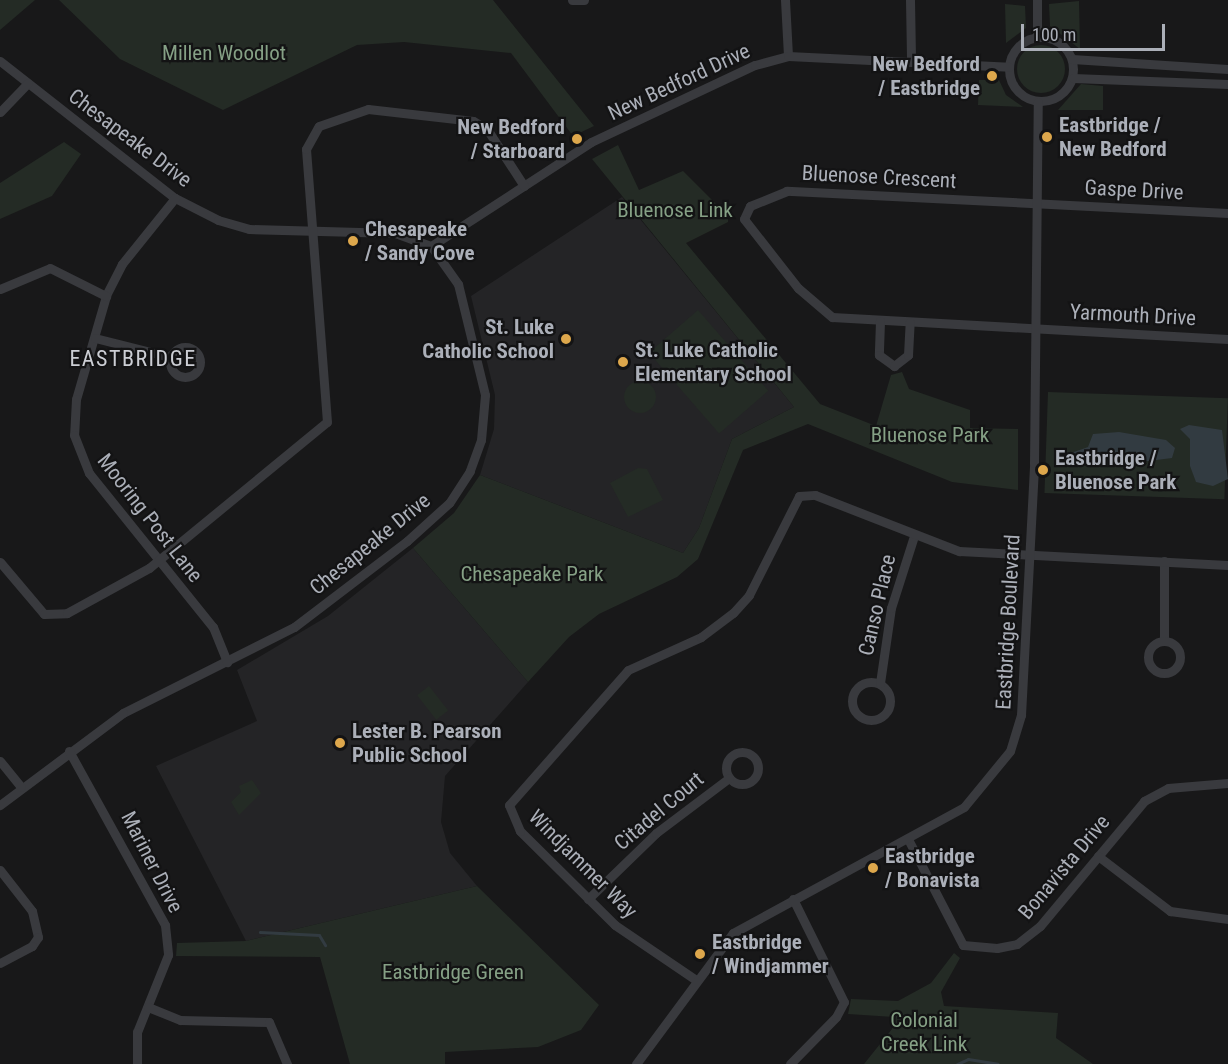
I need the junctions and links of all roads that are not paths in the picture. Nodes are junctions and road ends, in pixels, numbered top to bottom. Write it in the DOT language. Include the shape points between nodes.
graph roads {
  1 [pos="572,0"];
  2 [pos="584,0"];
  3 [pos="785,0"];
  4 [pos="910,0"];
  5 [pos="1037,0"];
  6 [pos="1037,37"];
  7 [pos="788,56"];
  8 [pos="1072,58"];
  9 [pos="911,60"];
  10 [pos="0,61"];
  11 [pos="1009,67"];
  12 [pos="1228,69"];
  13 [pos="1073,78"];
  14 [pos="28,83"];
  15 [pos="1228,84"];
  16 [pos="1038,102"];
  17 [pos="0,112"];
  18 [pos="524,186"];
  19 [pos="175,198"];
  20 [pos="1037,202"];
  21 [pos="1228,213"];
  22 [pos="314,230"];
  23 [pos="431,246"];
  24 [pos="0,289"];
  25 [pos="106,296"];
  26 [pos="880,321"];
  27 [pos="910,322"];
  28 [pos="1036,328"];
  29 [pos="94,338"];
  30 [pos="1228,339"];
  31 [pos="170,357"];
  32 [pos="914,536"];
  33 [pos="1030,556"];
  34 [pos="160,559"];
  35 [pos="1164,561"];
  36 [pos="0,562"];
  37 [pos="1228,565"];
  38 [pos="1164,640"];
  39 [pos="227,662"];
  40 [pos="880,683"];
  41 [pos="69,751"];
  42 [pos="0,761"];
  43 [pos="729,778"];
  44 [pos="1228,783"];
  45 [pos="21,787"];
  46 [pos="0,805"];
  47 [pos="909,841"];
  48 [pos="1098,856"];
  49 [pos="0,870"];
  50 [pos="588,899"];
  51 [pos="793,899"];
  52 [pos="1228,919"];
  53 [pos="0,963"];
  54 [pos="696,980"];
  55 [pos="148,1007"];
  56 [pos="137,1064"];
  57 [pos="287,1064"];
  58 [pos="636,1064"];
  59 [pos="790,1064"];
  1 -- 2 [label="street"];
  3 -- 7 [label="street"];
  4 -- 9 [label="street"];
  5 -- 6 [label="street"];
  6 -- 8 [label="street" via="1059,42"];
  6 -- 11 [label="street" via="1018,47"];
  7 -- 9 [label="street, New Bedford Drive"];
  7 -- 18 [label="street, New Bedford Drive" via="733,74 591,142"];
  8 -- 12 [label="street"];
  8 -- 13 [label="street"];
  9 -- 11 [label="street, New Bedford Drive"];
  10 -- 14 [label="street, Chesapeake Drive"];
  11 -- 16 [label="street" via="1015,89"];
  13 -- 15 [label="street"];
  13 -- 16 [label="street" via="1061,95"];
  14 -- 17 [label="street"];
  14 -- 19 [label="street, Chesapeake Drive"];
  16 -- 20 [label="street, Eastbridge Boulevard"];
  18 -- 22 [label="street" via="481,124 357,110 319,126 307,142"];
  18 -- 23 [label="street, New Bedford Drive"];
  19 -- 22 [label="street, Chesapeake Drive" via="218,220 249,229"];
  19 -- 25 [label="street, Mooring Post Lane" via="122,264"];
  20 -- 21 [label="street, Gaspe Drive"];
  20 -- 26 [label="street, Bluenose Crescent" via="787,191 745,211 750,227 822,311 839,319"];
  20 -- 28 [label="street, Eastbridge Boulevard"];
  22 -- 23 [label="street, Chesapeake Drive" via="395,233"];
  22 -- 34 [label="street" via="327,422"];
  23 -- 39 [label="street, Chesapeake Drive" via="458,284 482,374 484,416 470,471 449,503 399,548 294,627"];
  24 -- 25 [label="street" via="51,268"];
  25 -- 29 [label="street, Mooring Post Lane"];
  26 -- 27 [label="street, Bluenose Crescent"];
  26 -- 27 [label="street" via="879,355 894,366 908,355"];
  27 -- 28 [label="street, Bluenose Crescent"];
  28 -- 30 [label="street, Yarmouth Drive"];
  28 -- 33 [label="street, Eastbridge Boulevard"];
  29 -- 31 [label="street"];
  29 -- 34 [label="street, Mooring Post Lane" via="73,417 78,454"];
  32 -- 33 [label="street, Windjammer Way" via="959,551"];
  32 -- 40 [label="street, Canso Place" via="899,572"];
  32 -- 50 [label="street, Windjammer Way" via="815,495 799,496 749,595 733,613 701,637 628,670 609,688 510,805 520,831"];
  33 -- 35 [label="street"];
  33 -- 47 [label="street, Eastbridge Boulevard" via="1021,715 1010,751 976,796"];
  34 -- 36 [label="street" via="117,588 59,616 38,609"];
  34 -- 39 [label="street, Mooring Post Lane" via="213,627"];
  35 -- 37 [label="street"];
  35 -- 38 [label="street"];
  39 -- 41 [label="street, Chesapeake Drive" via="123,713"];
  40 -- 40 [label="street, Canso Place" via="865,683 853,695 853,708 864,719 882,717 890,707 890,695"];
  41 -- 45 [label="street, Chesapeake Drive"];
  41 -- 55 [label="street, Mariner Drive" via="165,925 168,956"];
  42 -- 45 [label="street"];
  43 -- 50 [label="street, Citadel Court" via="656,833"];
  44 -- 48 [label="street, Bonavista Drive" via="1181,786 1156,794"];
  45 -- 46 [label="street, Chesapeake Drive"];
  47 -- 48 [label="street, Bonavista Drive" via="957,936 973,948 1017,944 1029,937"];
  47 -- 51 [label="street, Eastbridge Boulevard"];
  48 -- 52 [label="street" via="1170,911"];
  49 -- 53 [label="street" via="32,911 38,937"];
  50 -- 54 [label="street, Windjammer Way" via="615,925"];
  51 -- 54 [label="street, Eastbridge Boulevard" via="733,933"];
  51 -- 59 [label="street" via="844,1002 836,1017"];
  54 -- 58 [label="street, Eastbridge Boulevard"];
  55 -- 56 [label="street, Mariner Drive" via="137,1032"];
  55 -- 57 [label="street" via="180,1020 269,1022"];
}
